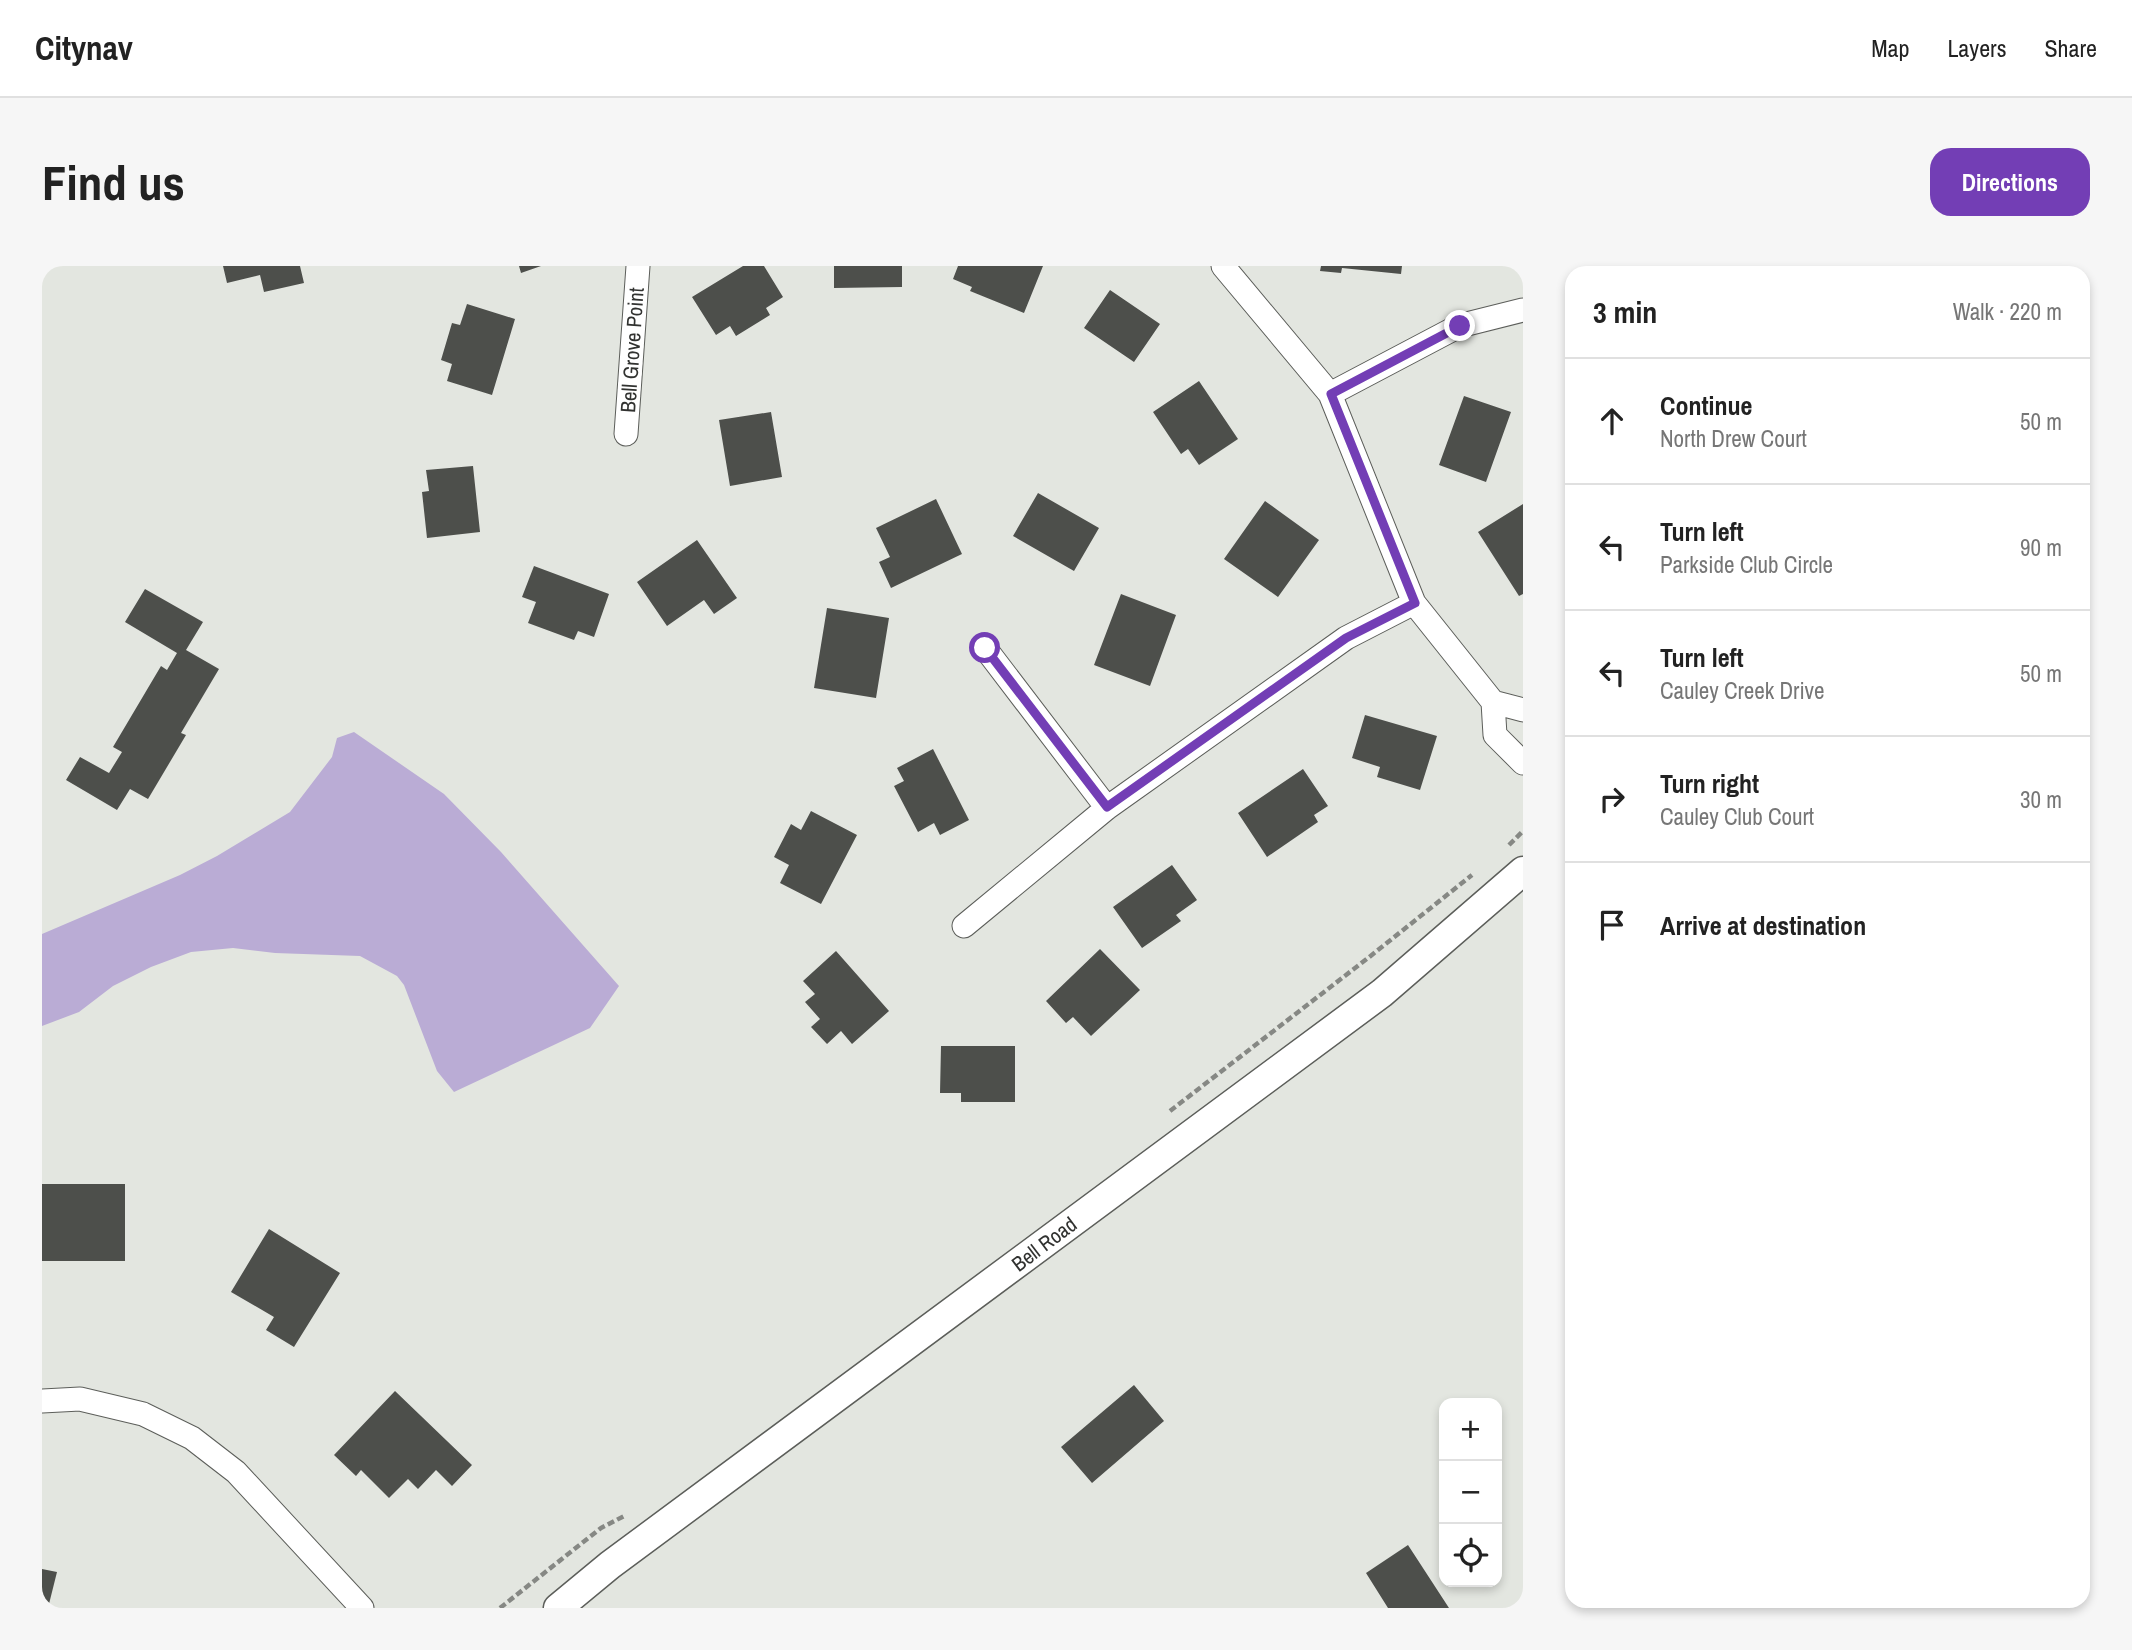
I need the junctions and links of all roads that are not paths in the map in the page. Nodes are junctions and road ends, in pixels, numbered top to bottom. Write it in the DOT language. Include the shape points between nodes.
graph roads {
  1 [pos="638,266"];
  2 [pos="1223,266"];
  3 [pos="1523,310"];
  4 [pos="1331,394"];
  5 [pos="626,434"];
  6 [pos="1415,603"];
  7 [pos="985,648"];
  8 [pos="1493,702"];
  9 [pos="1523,710"];
  10 [pos="1523,763"];
  11 [pos="1107,807"];
  12 [pos="1523,871"];
  13 [pos="964,926"];
  14 [pos="42,1401"];
  15 [pos="362,1608"];
  16 [pos="558,1608"];
  1 -- 5 [label="street, Bell Grove Point"];
  2 -- 4 [label="street"];
  3 -- 4 [label="street" via="1460,326"];
  4 -- 6 [label="street"];
  6 -- 8 [label="street"];
  6 -- 11 [label="street" via="1346,638"];
  7 -- 11 [label="street"];
  8 -- 9 [label="street"];
  8 -- 10 [label="street" via="1496,735"];
  11 -- 13 [label="street"];
  12 -- 16 [label="street, Bell Road" via="1382,993"];
  14 -- 15 [label="street" via="80,1399 143,1414 192,1438 236,1472"];
}
